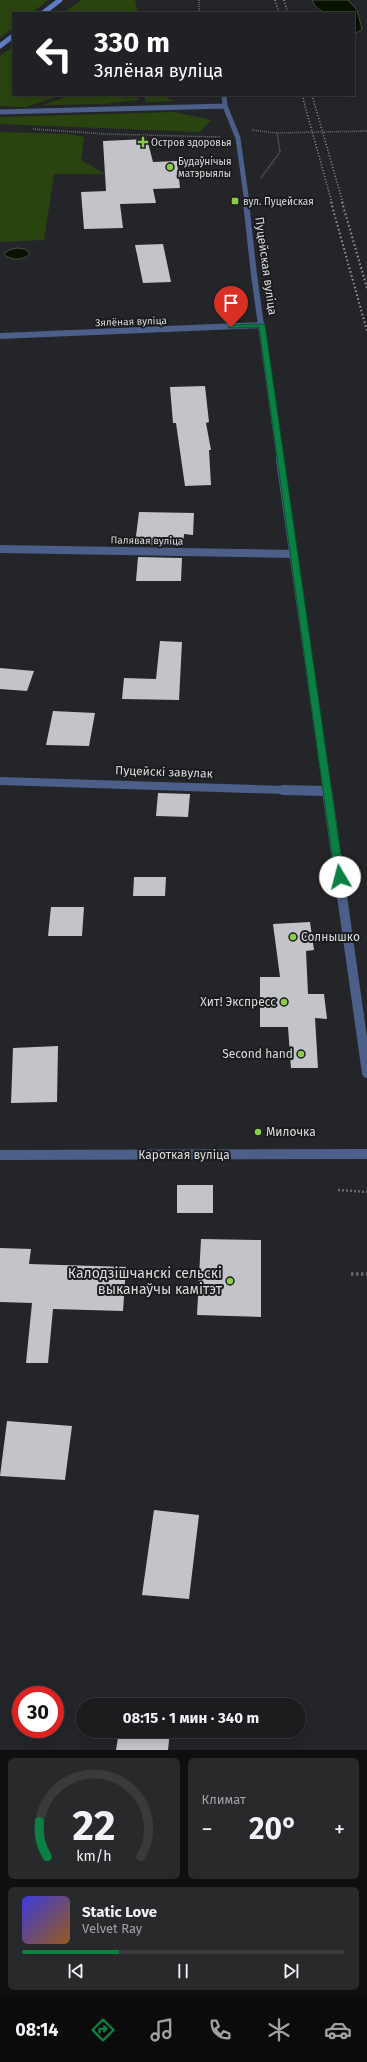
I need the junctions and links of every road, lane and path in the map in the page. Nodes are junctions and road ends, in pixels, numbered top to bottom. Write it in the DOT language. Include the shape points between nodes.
graph roads {
  1 [pos="60,0"];
  2 [pos="199,0"];
  3 [pos="43,12"];
  4 [pos="199,12"];
  5 [pos="12,37"];
  6 [pos="0,46"];
  7 [pos="224,96"];
  8 [pos="225,106"];
  9 [pos="2,111"];
  10 [pos="26,129"];
  11 [pos="250,130"];
  12 [pos="367,132"];
  13 [pos="221,137"];
  14 [pos="262,325"];
  15 [pos="0,336"];
  16 [pos="0,549"];
  17 [pos="294,554"];
  18 [pos="0,781"];
  19 [pos="327,790"];
  20 [pos="367,1073"];
  21 [pos="367,1154"];
  22 [pos="0,1155"];
  23 [pos="338,1190"];
  24 [pos="367,1192"];
  25 [pos="351,1274"];
  26 [pos="367,1274"];
  1 -- 3 [label="main road"];
  2 -- 4 [label="path"];
  5 -- 6 [label="main road"];
  7 -- 8 [label="street, Пуцейская вуліца"];
  8 -- 9 [label="street"];
  8 -- 14 [label="street, Пуцейская вуліца" via="238,138 242,158"];
  10 -- 13 [label="path"];
  11 -- 12 [label="path" via="277,133"];
  14 -- 15 [label="street, Зялёная вуліца"];
  14 -- 17 [label="street, Пуцейская вуліца"];
  16 -- 17 [label="street, Палявая вуліца"];
  17 -- 19 [label="street, Пуцейская вуліца"];
  18 -- 19 [label="street, Пуцейскі завулак"];
  19 -- 20 [label="street, Пуцейская вуліца"];
  21 -- 22 [label="street, Кароткая вуліца"];
  23 -- 24 [label="path"];
  25 -- 26 [label="path"];
}
